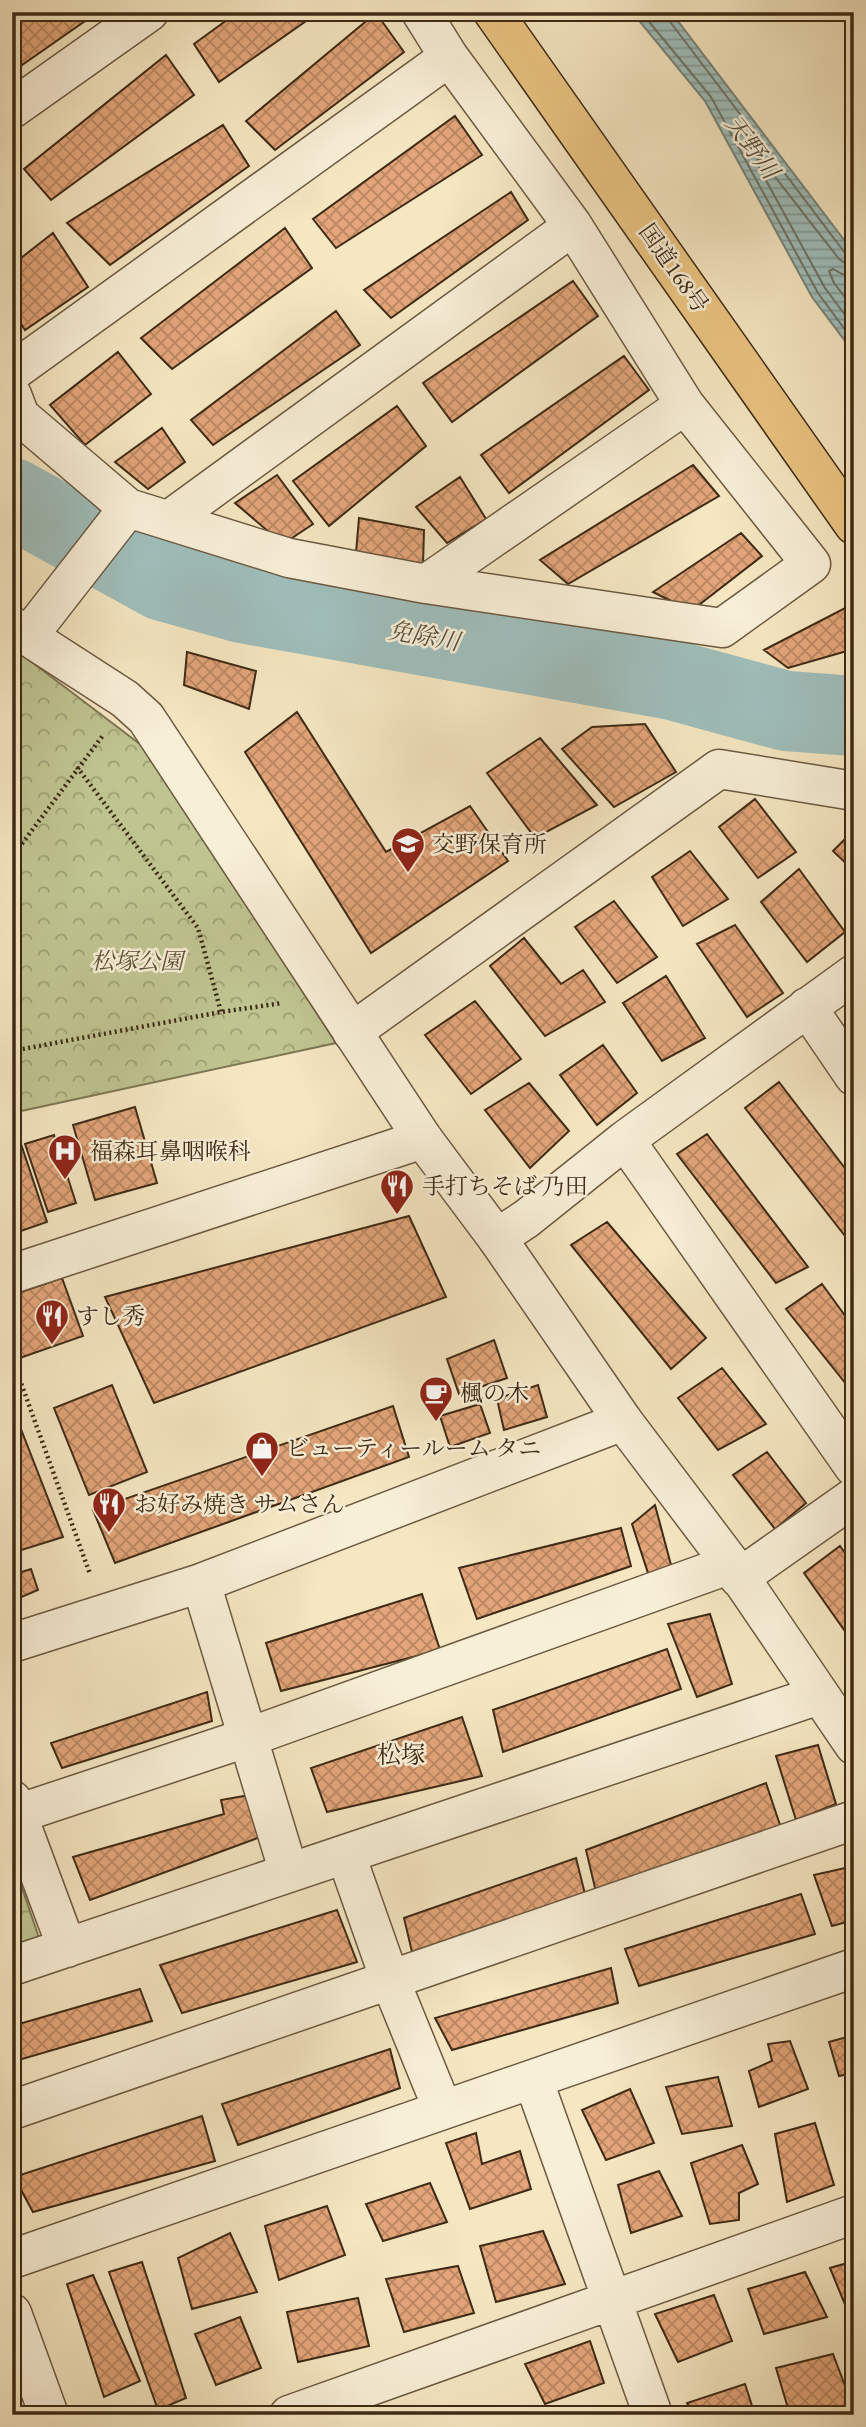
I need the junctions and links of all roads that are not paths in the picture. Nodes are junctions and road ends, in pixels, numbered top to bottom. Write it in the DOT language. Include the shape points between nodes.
graph roads {
  1 [pos="149,12"];
  2 [pos="421,12"];
  3 [pos="493,12"];
  4 [pos="449,57"];
  5 [pos="12,109"];
  6 [pos="573,226"];
  7 [pos="12,372"];
  8 [pos="12,395"];
  9 [pos="685,405"];
  10 [pos="128,508"];
  11 [pos="169,520"];
  12 [pos="854,525"];
  13 [pos="426,584"];
  14 [pos="20,630"];
  15 [pos="854,791"];
  16 [pos="854,974"];
  17 [pos="807,1007"];
  18 [pos="352,1032"];
  19 [pos="854,1076"];
  20 [pos="424,1139"];
  21 [pos="625,1140"];
  22 [pos="497,1238"];
  23 [pos="12,1274"];
  24 [pos="623,1421"];
  25 [pos="854,1467"];
  26 [pos="854,1497"];
  27 [pos="735,1571"];
  28 [pos="201,1583"];
  29 [pos="12,1643"];
  30 [pos="819,1695"];
  31 [pos="248,1737"];
  32 [pos="854,1745"];
  33 [pos="15,1807"];
  34 [pos="854,1820"];
  35 [pos="346,1854"];
  36 [pos="289,1873"];
  37 [pos="67,1948"];
  38 [pos="12,1966"];
  39 [pos="854,1968"];
  40 [pos="390,1980"];
  41 [pos="534,2079"];
  42 [pos="12,2110"];
  43 [pos="443,2110"];
  44 [pos="854,2214"];
  45 [pos="12,2259"];
  46 [pos="612,2300"];
  47 [pos="12,2313"];
  48 [pos="49,2415"];
  49 [pos="289,2415"];
  50 [pos="653,2415"];
  1 -- 5 [label="street"];
  2 -- 4 [label="street"];
  3 -- 12 [label="highway, 国道168号"];
  4 -- 6 [label="street"];
  4 -- 7 [label="street"];
  6 -- 9 [label="street"];
  6 -- 11 [label="street"];
  8 -- 10 [label="street" via="20,416"];
  9 -- 13 [label="street"];
  9 -- 13 [label="street" via="811,564 722,628"];
  10 -- 11 [label="street"];
  10 -- 14 [label="street" via="63,590"];
  11 -- 13 [label="street" via="289,558"];
  14 -- 18 [label="street" via="125,699 146,718"];
  15 -- 18 [label="street" via="719,769"];
  16 -- 17 [label="street"];
  17 -- 19 [label="street"];
  17 -- 21 [label="street"];
  18 -- 20 [label="street"];
  20 -- 22 [label="street"];
  20 -- 23 [label="street"];
  21 -- 22 [label="street"];
  21 -- 25 [label="street"];
  22 -- 24 [label="street"];
  24 -- 27 [label="street"];
  24 -- 28 [label="street"];
  26 -- 27 [label="street"];
  27 -- 30 [label="street"];
  27 -- 31 [label="street"];
  28 -- 29 [label="street"];
  28 -- 31 [label="street"];
  30 -- 32 [label="street"];
  30 -- 35 [label="street"];
  31 -- 33 [label="street"];
  31 -- 36 [label="street"];
  33 -- 37 [label="street"];
  34 -- 40 [label="street"];
  35 -- 36 [label="street"];
  35 -- 40 [label="street"];
  36 -- 37 [label="street"];
  37 -- 38 [label="street"];
  39 -- 41 [label="street"];
  40 -- 42 [label="street"];
  40 -- 43 [label="street"];
  41 -- 43 [label="street"];
  41 -- 46 [label="street"];
  43 -- 45 [label="street"];
  44 -- 46 [label="street"];
  46 -- 49 [label="street"];
  46 -- 50 [label="street"];
  47 -- 48 [label="street"];
}
